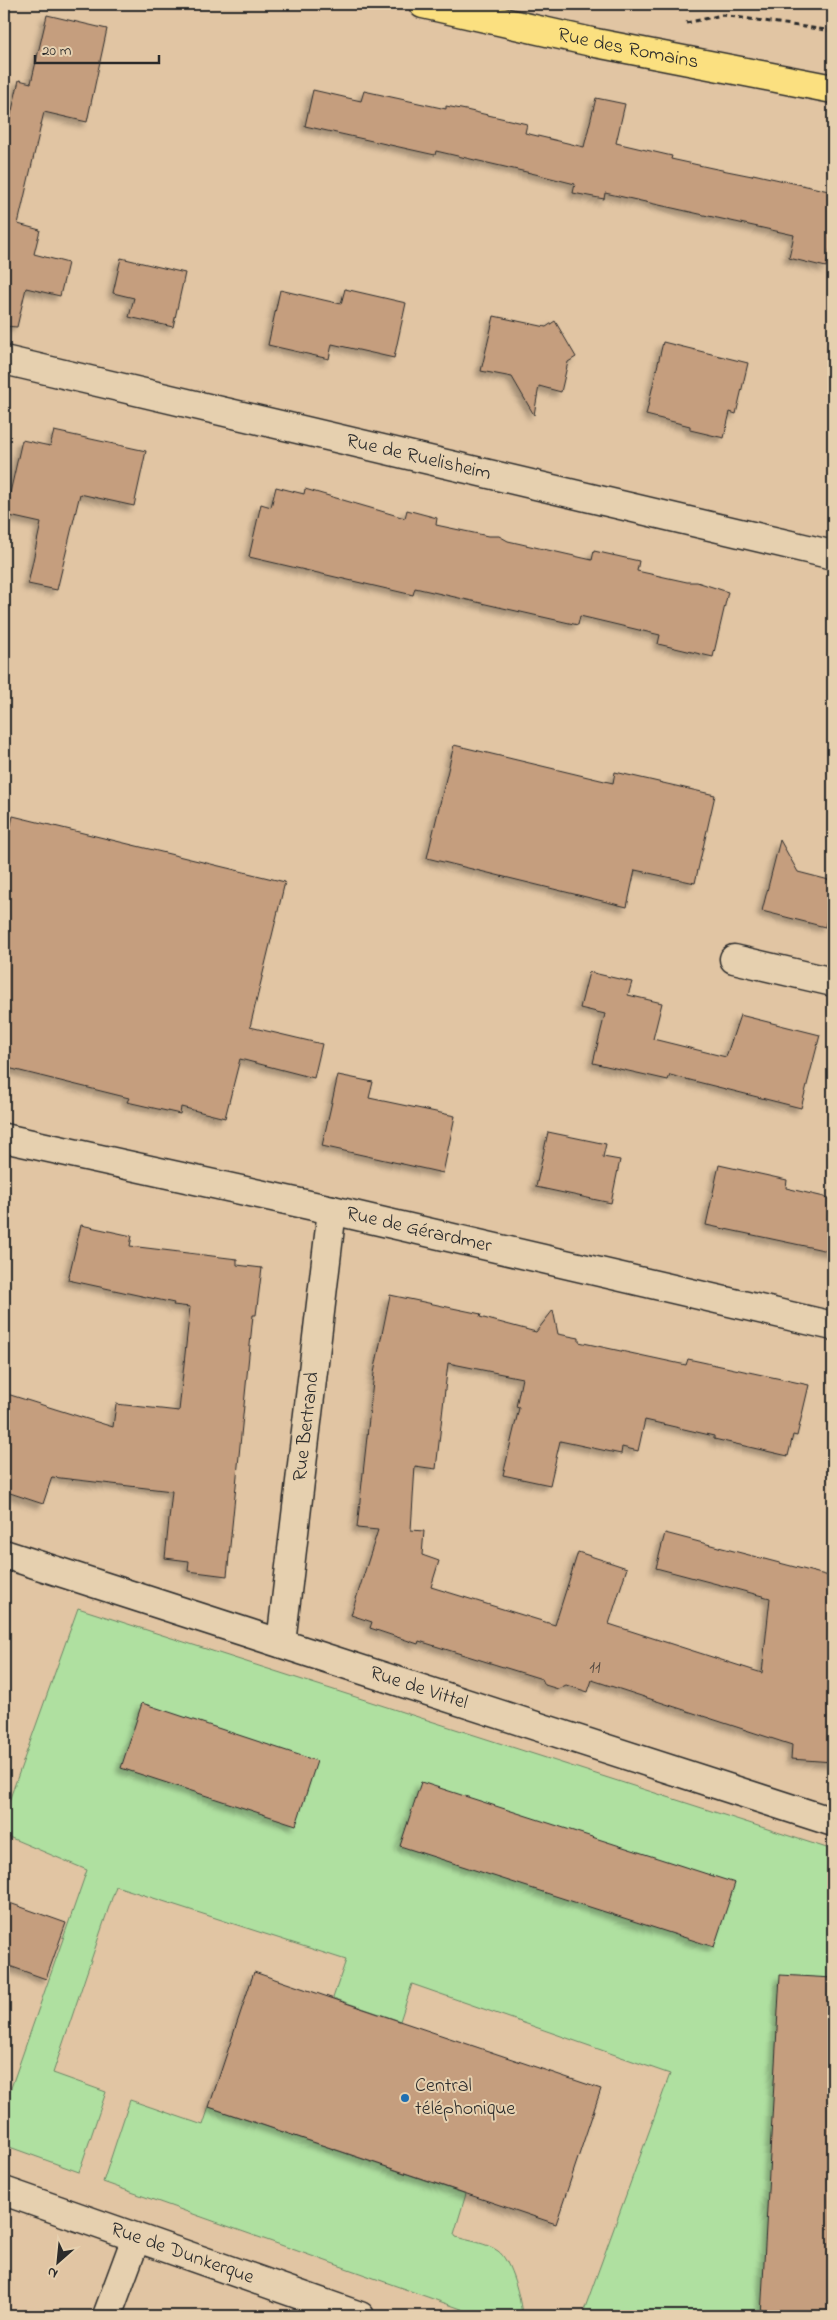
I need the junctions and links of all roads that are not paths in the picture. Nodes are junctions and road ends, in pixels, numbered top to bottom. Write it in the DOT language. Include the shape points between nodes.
graph roads {
  1 [pos="423,4"];
  2 [pos="833,89"];
  3 [pos="4,360"];
  4 [pos="833,554"];
  5 [pos="734,959"];
  6 [pos="833,982"];
  7 [pos="4,1138"];
  8 [pos="332,1210"];
  9 [pos="833,1326"];
  10 [pos="4,1554"];
  11 [pos="282,1644"];
  12 [pos="833,1822"];
  13 [pos="4,2191"];
  14 [pos="136,2238"];
  15 [pos="107,2316"];
  16 [pos="360,2316"];
  1 -- 2 [label="main road, Rue des Romains" via="596,43"];
  3 -- 4 [label="street, Rue de Ruelisheim"];
  5 -- 6 [label="street"];
  7 -- 8 [label="street, Rue de Gérardmer"];
  8 -- 9 [label="street, Rue de Gérardmer"];
  8 -- 11 [label="street, Rue Bertrand"];
  10 -- 11 [label="street, Rue de Vittel"];
  11 -- 12 [label="street, Rue de Vittel"];
  13 -- 14 [label="street, Rue de Dunkerque"];
  14 -- 15 [label="street"];
  14 -- 16 [label="street, Rue de Dunkerque"];
}
